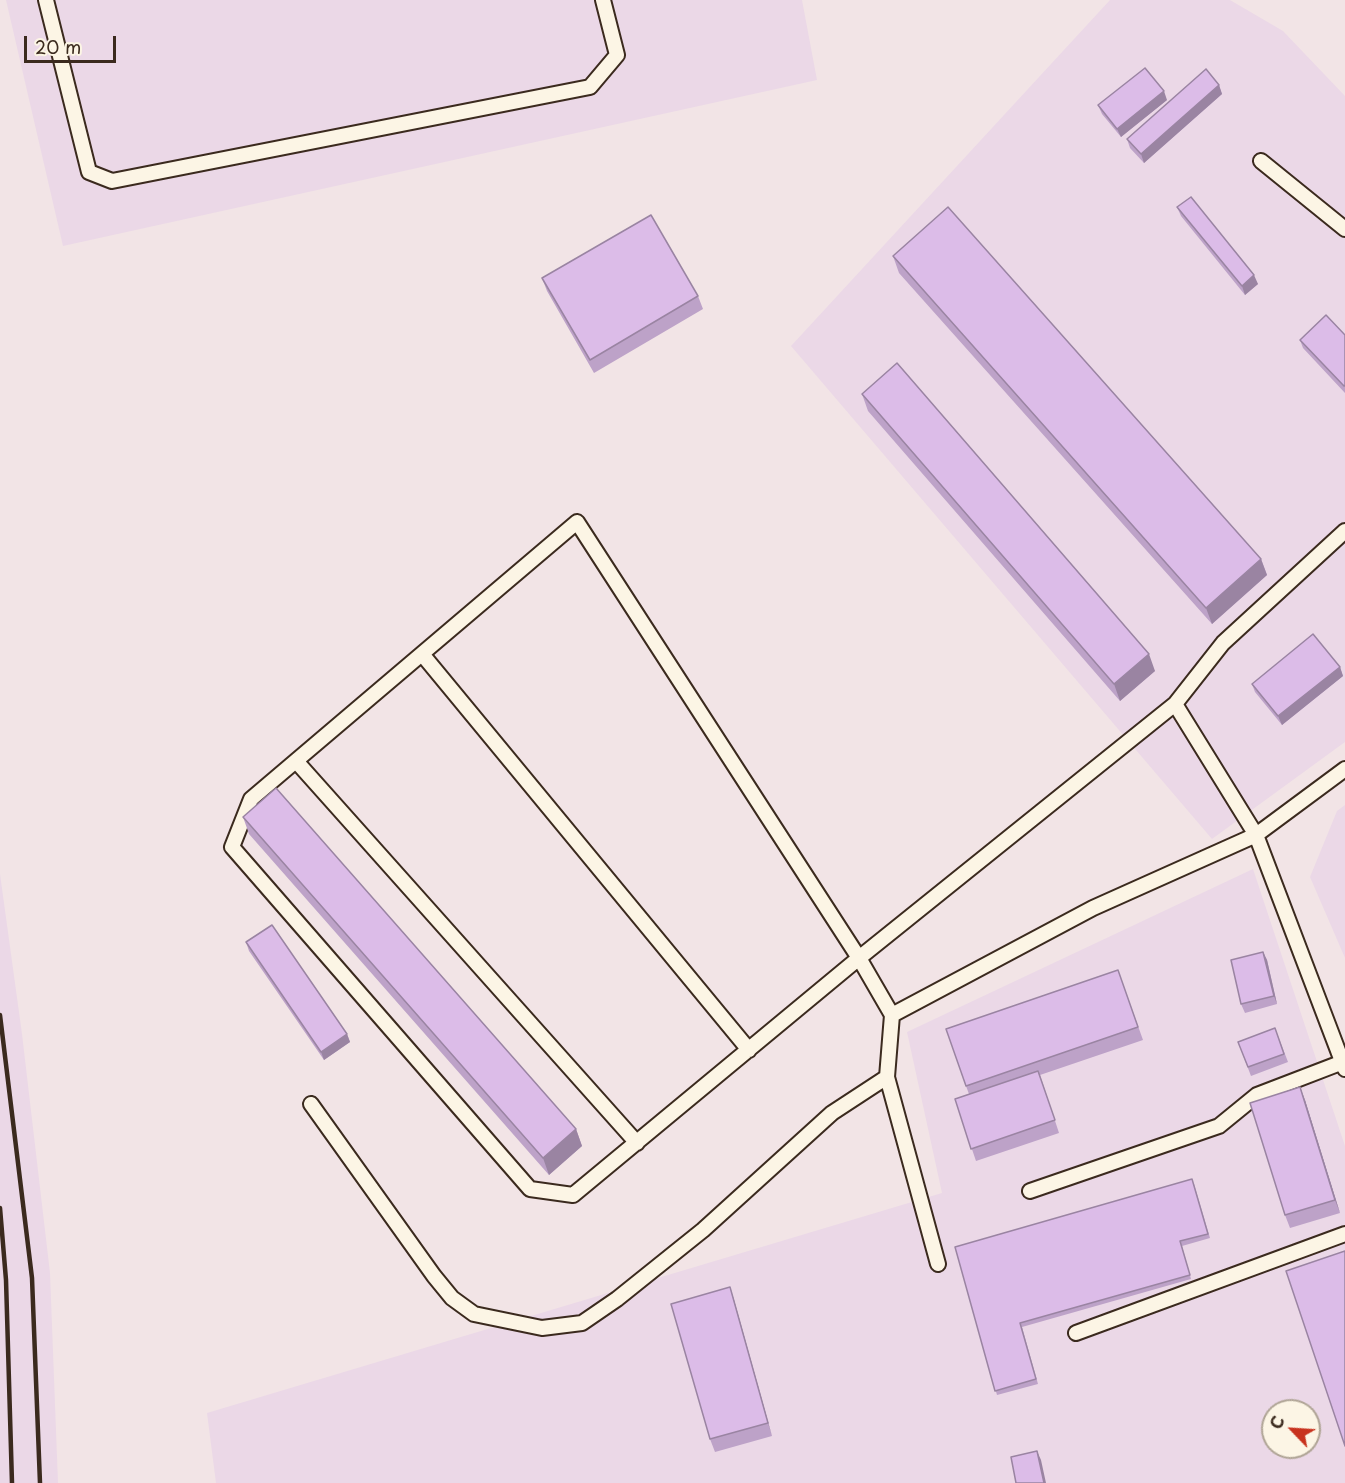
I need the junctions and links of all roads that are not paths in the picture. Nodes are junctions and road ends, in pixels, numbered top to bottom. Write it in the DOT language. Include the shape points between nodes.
graph roads {
  1 [pos="46,0"];
  2 [pos="603,0"];
  3 [pos="1261,161"];
  4 [pos="1345,229"];
  5 [pos="1345,531"];
  6 [pos="422,654"];
  7 [pos="1175,704"];
  8 [pos="296,761"];
  9 [pos="1345,769"];
  10 [pos="1257,836"];
  11 [pos="859,958"];
  12 [pos="892,1014"];
  13 [pos="749,1050"];
  14 [pos="1344,1065"];
  15 [pos="888,1077"];
  16 [pos="311,1104"];
  17 [pos="637,1143"];
  18 [pos="1030,1191"];
  19 [pos="1345,1234"];
  20 [pos="938,1264"];
  21 [pos="1076,1333"];
  1 -- 2 [label="lane" via="89,172 112,181 590,87 617,55"];
  3 -- 4 [label="lane"];
  5 -- 7 [label="lane" via="1223,643"];
  6 -- 8 [label="lane"];
  6 -- 11 [label="lane" via="577,522"];
  6 -- 13 [label="lane"];
  7 -- 10 [label="lane"];
  7 -- 11 [label="lane"];
  8 -- 17 [label="lane"];
  8 -- 17 [label="lane" via="251,799 232,847 530,1189 573,1195"];
  9 -- 10 [label="lane"];
  10 -- 12 [label="lane" via="1093,908"];
  10 -- 14 [label="lane"];
  11 -- 12 [label="lane"];
  11 -- 13 [label="lane"];
  12 -- 15 [label="lane"];
  13 -- 17 [label="lane"];
  14 -- 18 [label="lane" via="1257,1095 1219,1126"];
  15 -- 16 [label="lane" via="832,1113 703,1230 617,1299 582,1323 542,1328 474,1314 452,1298"];
  15 -- 20 [label="lane"];
  19 -- 21 [label="lane"];
}
